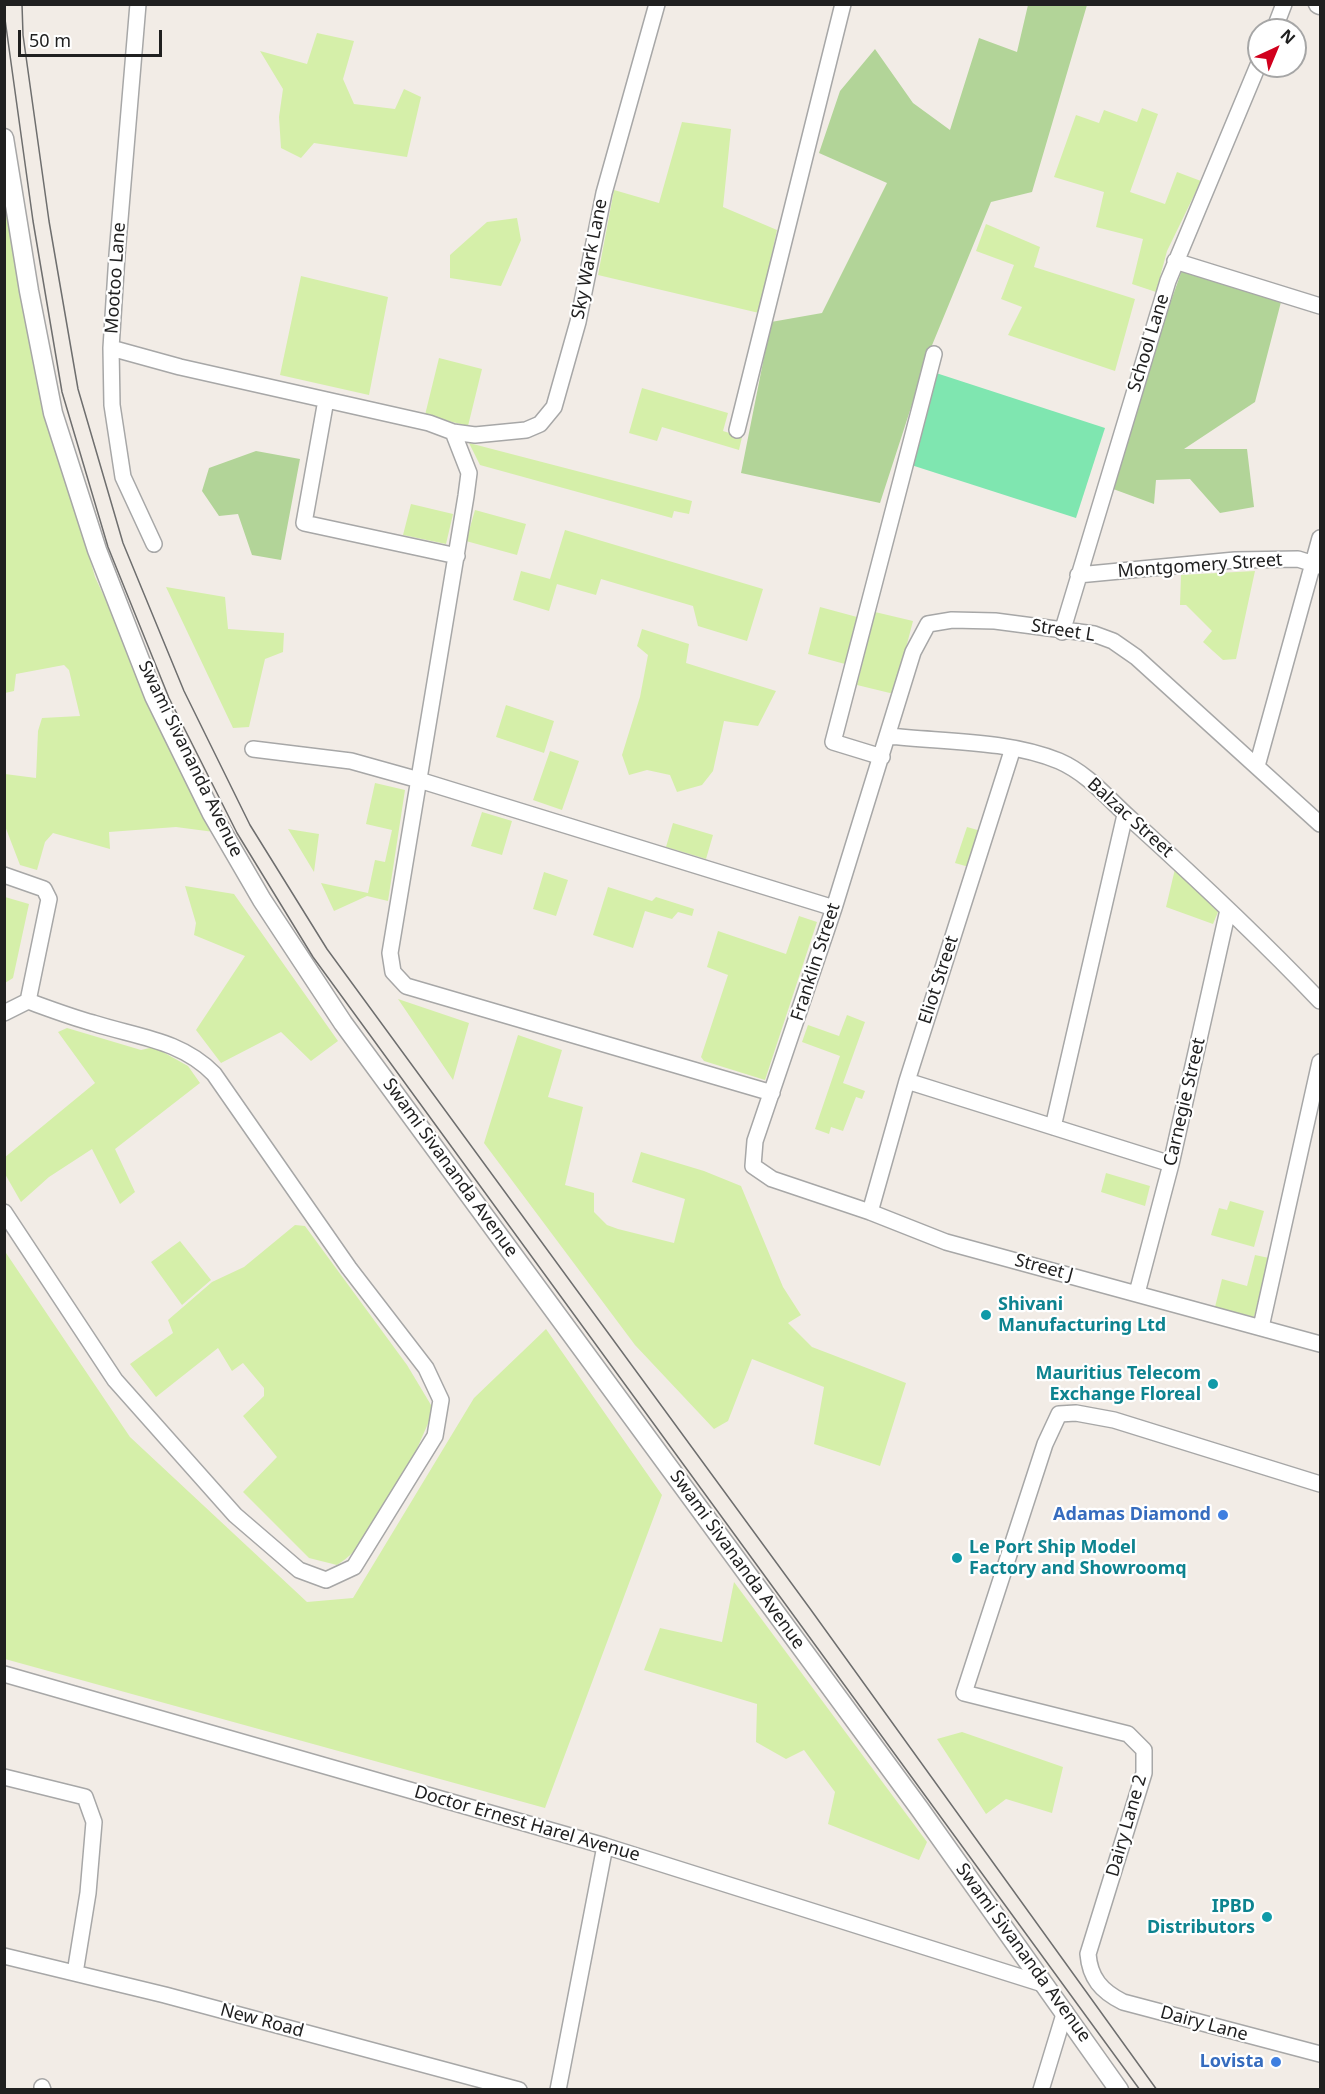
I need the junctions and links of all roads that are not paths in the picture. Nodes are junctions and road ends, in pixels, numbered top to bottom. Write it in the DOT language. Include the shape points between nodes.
graph roads {
  1 [pos="138,4"];
  2 [pos="657,4"];
  3 [pos="843,4"];
  4 [pos="1253,78"];
  5 [pos="4,138"];
  6 [pos="1175,261"];
  7 [pos="1320,306"];
  8 [pos="111,348"];
  9 [pos="934,354"];
  10 [pos="326,400"];
  11 [pos="737,430"];
  12 [pos="453,432"];
  13 [pos="1320,538"];
  14 [pos="154,544"];
  15 [pos="457,556"];
  16 [pos="1317,565"];
  17 [pos="1078,575"];
  18 [pos="1062,632"];
  19 [pos="889,736"];
  20 [pos="1013,748"];
  21 [pos="253,749"];
  22 [pos="882,757"];
  23 [pos="1257,766"];
  24 [pos="419,780"];
  25 [pos="1125,815"];
  26 [pos="1320,824"];
  27 [pos="4,874"];
  28 [pos="834,908"];
  29 [pos="1228,910"];
  30 [pos="28,1001"];
  31 [pos="1320,1001"];
  32 [pos="4,1013"];
  33 [pos="1320,1062"];
  34 [pos="907,1081"];
  35 [pos="772,1093"];
  36 [pos="1053,1127"];
  37 [pos="1171,1164"];
  38 [pos="772,1179"];
  39 [pos="4,1212"];
  40 [pos="870,1212"];
  41 [pos="1137,1293"];
  42 [pos="1261,1327"];
  43 [pos="1320,1344"];
  44 [pos="1320,1484"];
  45 [pos="4,1674"];
  46 [pos="4,1777"];
  47 [pos="605,1846"];
  48 [pos="4,1956"];
  49 [pos="75,1973"];
  50 [pos="1095,1981"];
  51 [pos="1046,1984"];
  52 [pos="1065,2011"];
  53 [pos="1320,2054"];
  54 [pos="519,2090"];
  55 [pos="558,2090"];
  56 [pos="1041,2090"];
  57 [pos="1119,2090"];
  1 -- 8 [label="street, Mootoo Lane"];
  2 -- 12 [label="street, Sky Wark Lane" via="603,193 578,322 554,407 540,424 526,430 475,435"];
  3 -- 11 [label="street"];
  4 -- 6 [label="street, School Lane"];
  5 -- 51 [label="street, Swami Sivananda Avenue" via="53,413 98,550 154,696 212,814 262,900 344,1023"];
  6 -- 7 [label="street"];
  6 -- 17 [label="street, School Lane"];
  8 -- 10 [label="street, Sky Wark Lane"];
  8 -- 14 [label="street, Mootoo Lane" via="112,405 123,477"];
  9 -- 22 [label="street" via="833,742"];
  10 -- 12 [label="street, Sky Wark Lane"];
  10 -- 15 [label="street" via="304,523"];
  12 -- 15 [label="street" via="469,473"];
  13 -- 16 [label="street"];
  15 -- 24 [label="street"];
  16 -- 17 [label="street, Montgomery Street" via="1298,559 1235,560"];
  16 -- 23 [label="street"];
  17 -- 18 [label="street, School Lane"];
  18 -- 19 [label="street, Street L" via="995,621 928,624 913,652"];
  18 -- 23 [label="street, Street L" via="1094,634 1120,646"];
  19 -- 20 [label="street, Balzac Street"];
  19 -- 22 [label="street, Franklin Street"];
  20 -- 25 [label="street, Balzac Street" via="1041,754 1075,769"];
  20 -- 34 [label="street, Eliot Street"];
  21 -- 24 [label="street" via="351,761"];
  22 -- 28 [label="street, Franklin Street"];
  23 -- 26 [label="street, Street L"];
  24 -- 28 [label="street"];
  24 -- 35 [label="street" via="390,953 393,972 406,986"];
  25 -- 29 [label="street, Balzac Street"];
  25 -- 36 [label="street"];
  27 -- 30 [label="street" via="44,889 49,898"];
  28 -- 35 [label="street, Franklin Street"];
  29 -- 31 [label="street, Balzac Street"];
  29 -- 37 [label="street, Carnegie Street"];
  30 -- 32 [label="street"];
  30 -- 39 [label="street" via="95,1024 163,1041 202,1061 349,1268 426,1368 441,1400 435,1436 354,1567 326,1580 299,1570 235,1515 115,1380"];
  33 -- 42 [label="street"];
  34 -- 36 [label="street"];
  34 -- 40 [label="street, Eliot Street"];
  35 -- 38 [label="street, Franklin Street" via="755,1141 753,1166"];
  36 -- 37 [label="street"];
  37 -- 41 [label="street, Carnegie Street"];
  38 -- 40 [label="street, Street J"];
  40 -- 41 [label="street, Street J" via="946,1242"];
  41 -- 42 [label="street, Street J"];
  42 -- 43 [label="street, Street J"];
  44 -- 50 [label="street, Dairy Lane 2" via="1114,1420 1076,1413 1059,1414 1045,1444 964,1693 1128,1734 1144,1750 1144,1773 1088,1954"];
  45 -- 47 [label="street, Doctor Ernest Harel Avenue"];
  46 -- 49 [label="street" via="85,1797 94,1822"];
  47 -- 51 [label="street, Doctor Ernest Harel Avenue"];
  47 -- 55 [label="street"];
  48 -- 49 [label="street, New Road"];
  49 -- 54 [label="street, New Road"];
  50 -- 53 [label="street, Dairy Lane" via="1107,1994 1123,2002"];
  51 -- 52 [label="street, Swami Sivananda Avenue"];
  52 -- 56 [label="street"];
  52 -- 57 [label="street, Swami Sivananda Avenue"];
}
